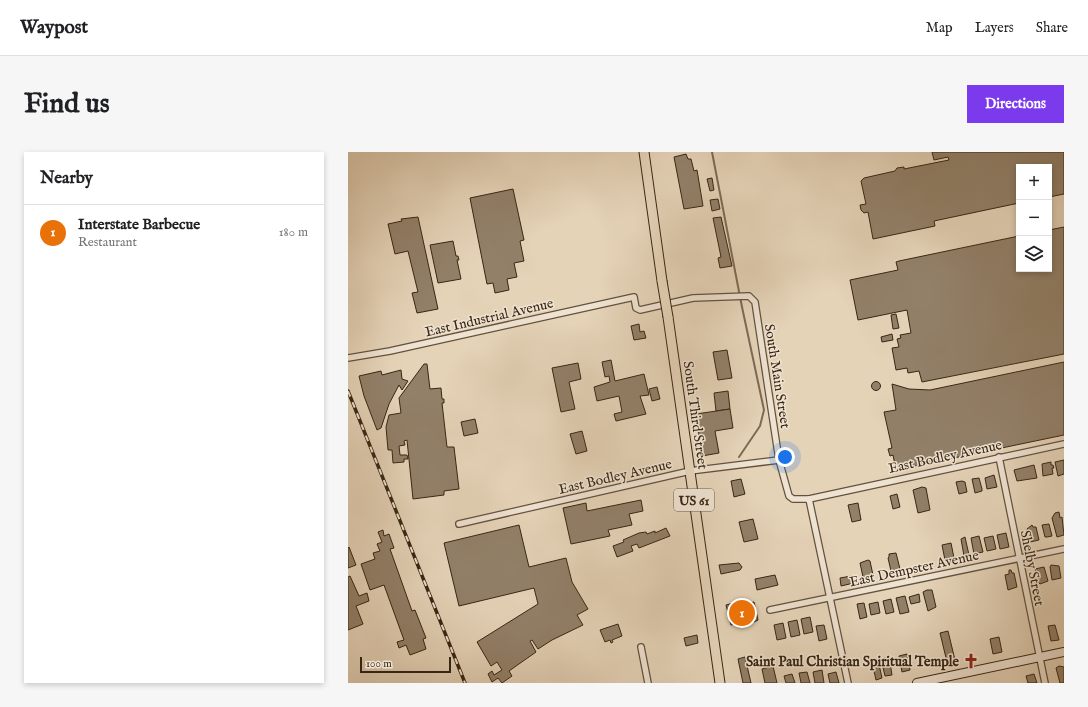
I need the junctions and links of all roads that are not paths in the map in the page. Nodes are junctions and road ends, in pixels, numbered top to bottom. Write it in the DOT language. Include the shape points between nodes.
graph roads {
  1 [pos="644,152"];
  2 [pos="634,297"];
  3 [pos="348,358"];
  4 [pos="1064,444"];
  5 [pos="998,457"];
  6 [pos="779,460"];
  7 [pos="690,471"];
  8 [pos="809,498"];
  9 [pos="459,524"];
  10 [pos="1064,549"];
  11 [pos="1019,558"];
  12 [pos="830,597"];
  13 [pos="770,610"];
  14 [pos="641,647"];
  15 [pos="1064,652"];
  16 [pos="1039,657"];
  17 [pos="648,683"];
  18 [pos="720,683"];
  19 [pos="848,683"];
  20 [pos="917,683"];
  21 [pos="1044,683"];
  1 -- 7 [label="main road, South Third Street / US 61, bridge"];
  2 -- 3 [label="street, East Industrial Avenue" via="390,352"];
  2 -- 6 [label="street, South Main Street" via="636,308 640,310 693,298 749,296 755,302"];
  4 -- 5 [label="street, East Bodley Avenue"];
  5 -- 8 [label="street, East Bodley Avenue"];
  5 -- 11 [label="street, Shelby Street"];
  6 -- 7 [label="street, East Bodley Avenue"];
  6 -- 8 [label="street, South Main Street" via="789,496 794,499"];
  7 -- 9 [label="street, East Bodley Avenue"];
  7 -- 18 [label="main road, South Third Street / US 61"];
  8 -- 12 [label="street"];
  10 -- 11 [label="street, East Dempster Avenue"];
  11 -- 12 [label="street, East Dempster Avenue"];
  11 -- 16 [label="street, Shelby Street"];
  12 -- 13 [label="street, East Dempster Avenue"];
  12 -- 19 [label="street"];
  14 -- 17 [label="street"];
  15 -- 16 [label="main road"];
  16 -- 20 [label="main road"];
  16 -- 21 [label="street, Shelby Street"];
}
